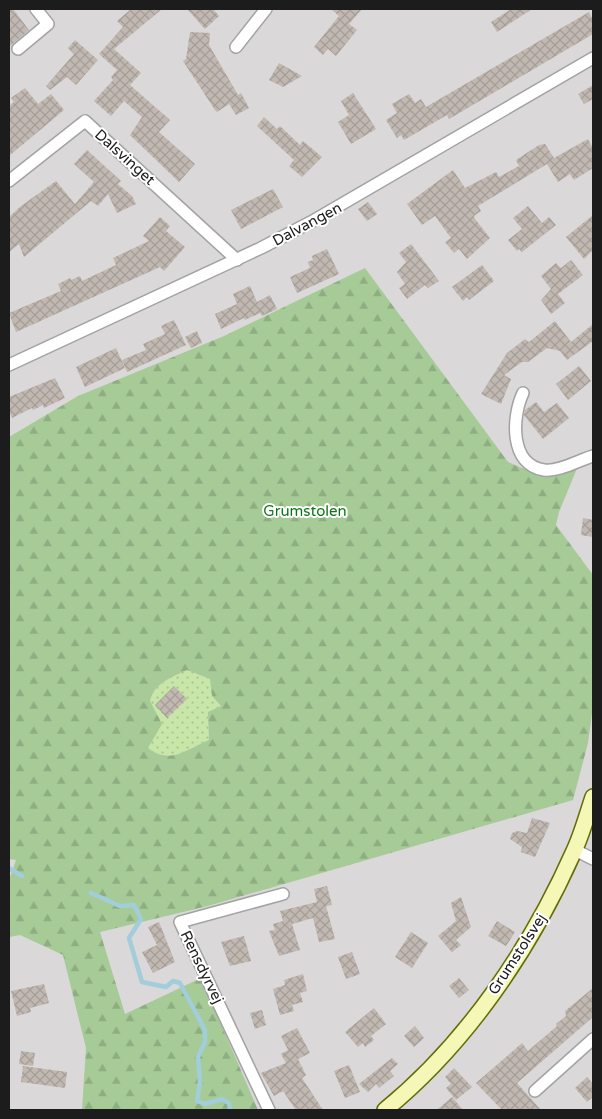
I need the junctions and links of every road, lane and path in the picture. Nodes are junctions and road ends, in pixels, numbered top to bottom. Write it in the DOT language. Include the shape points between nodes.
graph roads {
  1 [pos="36,9"];
  2 [pos="266,9"];
  3 [pos="236,47"];
  4 [pos="18,49"];
  5 [pos="593,58"];
  6 [pos="9,181"];
  7 [pos="237,260"];
  8 [pos="9,365"];
  9 [pos="523,393"];
  10 [pos="593,456"];
  11 [pos="593,798"];
  12 [pos="575,850"];
  13 [pos="593,859"];
  14 [pos="282,894"];
  15 [pos="593,1039"];
  16 [pos="535,1091"];
  17 [pos="269,1110"];
  18 [pos="385,1110"];
  1 -- 4 [label="street" via="48,24"];
  2 -- 3 [label="street"];
  5 -- 7 [label="street, Dalvangen" via="336,209"];
  6 -- 7 [label="street, Dalsvinget" via="86,121"];
  7 -- 8 [label="street, Dalvangen"];
  9 -- 10 [label="street" via="514,430 520,452 530,464 543,470"];
  11 -- 12 [label="street, Grumstolsvej"];
  12 -- 13 [label="street"];
  12 -- 18 [label="street, Grumstolsvej" via="507,975 415,1086"];
  14 -- 17 [label="street, Rensdyrvej" via="180,922"];
  15 -- 16 [label="street"];
}
